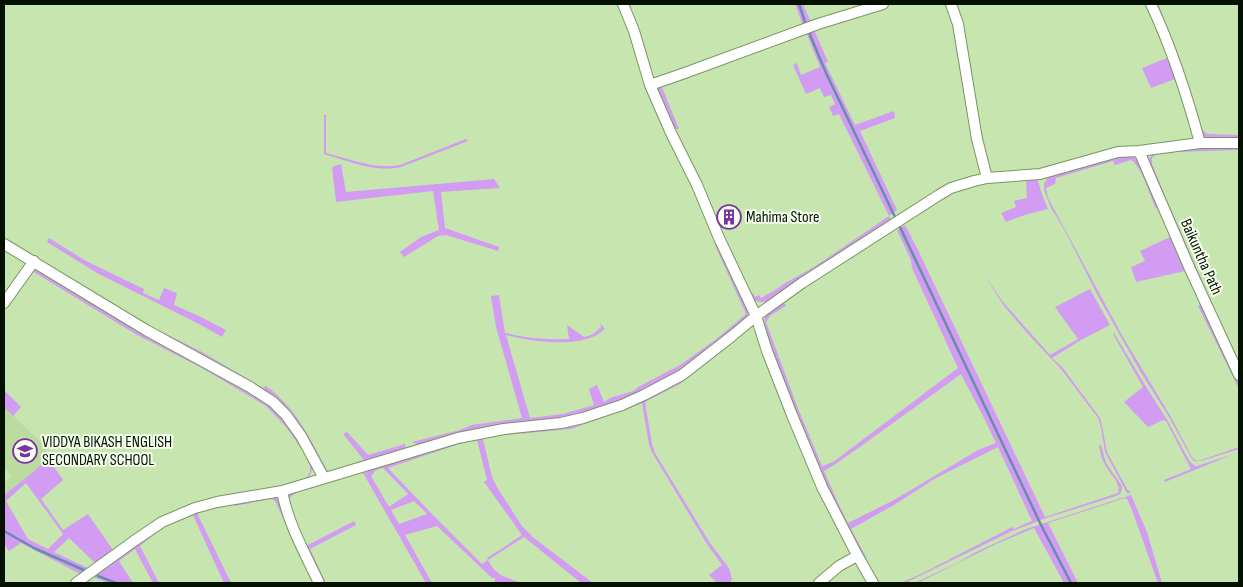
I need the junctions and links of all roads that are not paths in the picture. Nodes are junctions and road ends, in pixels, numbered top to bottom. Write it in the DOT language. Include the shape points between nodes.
graph roads {
  1 [pos="623,4"];
  2 [pos="883,4"];
  3 [pos="951,4"];
  4 [pos="1151,4"];
  5 [pos="650,85"];
  6 [pos="1200,143"];
  7 [pos="1239,143"];
  8 [pos="1139,151"];
  9 [pos="987,178"];
  10 [pos="4,244"];
  11 [pos="34,261"];
  12 [pos="4,303"];
  13 [pos="756,316"];
  14 [pos="1239,371"];
  15 [pos="324,478"];
  16 [pos="282,491"];
  17 [pos="858,556"];
  18 [pos="76,583"];
  19 [pos="319,583"];
  20 [pos="819,583"];
  21 [pos="873,583"];
  1 -- 5 [label="street"];
  2 -- 5 [label="street"];
  3 -- 9 [label="street" via="958,24 977,139"];
  4 -- 6 [label="street" via="1182,82"];
  5 -- 13 [label="street"];
  6 -- 7 [label="street"];
  6 -- 8 [label="street"];
  8 -- 9 [label="street" via="1118,152 1040,174"];
  8 -- 14 [label="street, Baikuntha Path"];
  9 -- 13 [label="street" via="962,184 939,195"];
  10 -- 11 [label="street"];
  11 -- 12 [label="street"];
  11 -- 15 [label="street" via="146,330 273,402 302,436"];
  13 -- 15 [label="street" via="682,375 622,405 561,423 458,438"];
  13 -- 17 [label="street" via="822,487"];
  15 -- 16 [label="street"];
  16 -- 18 [label="street" via="205,505 175,516"];
  16 -- 19 [label="street" via="291,523"];
  17 -- 20 [label="street" via="839,566"];
  17 -- 21 [label="street"];
}
